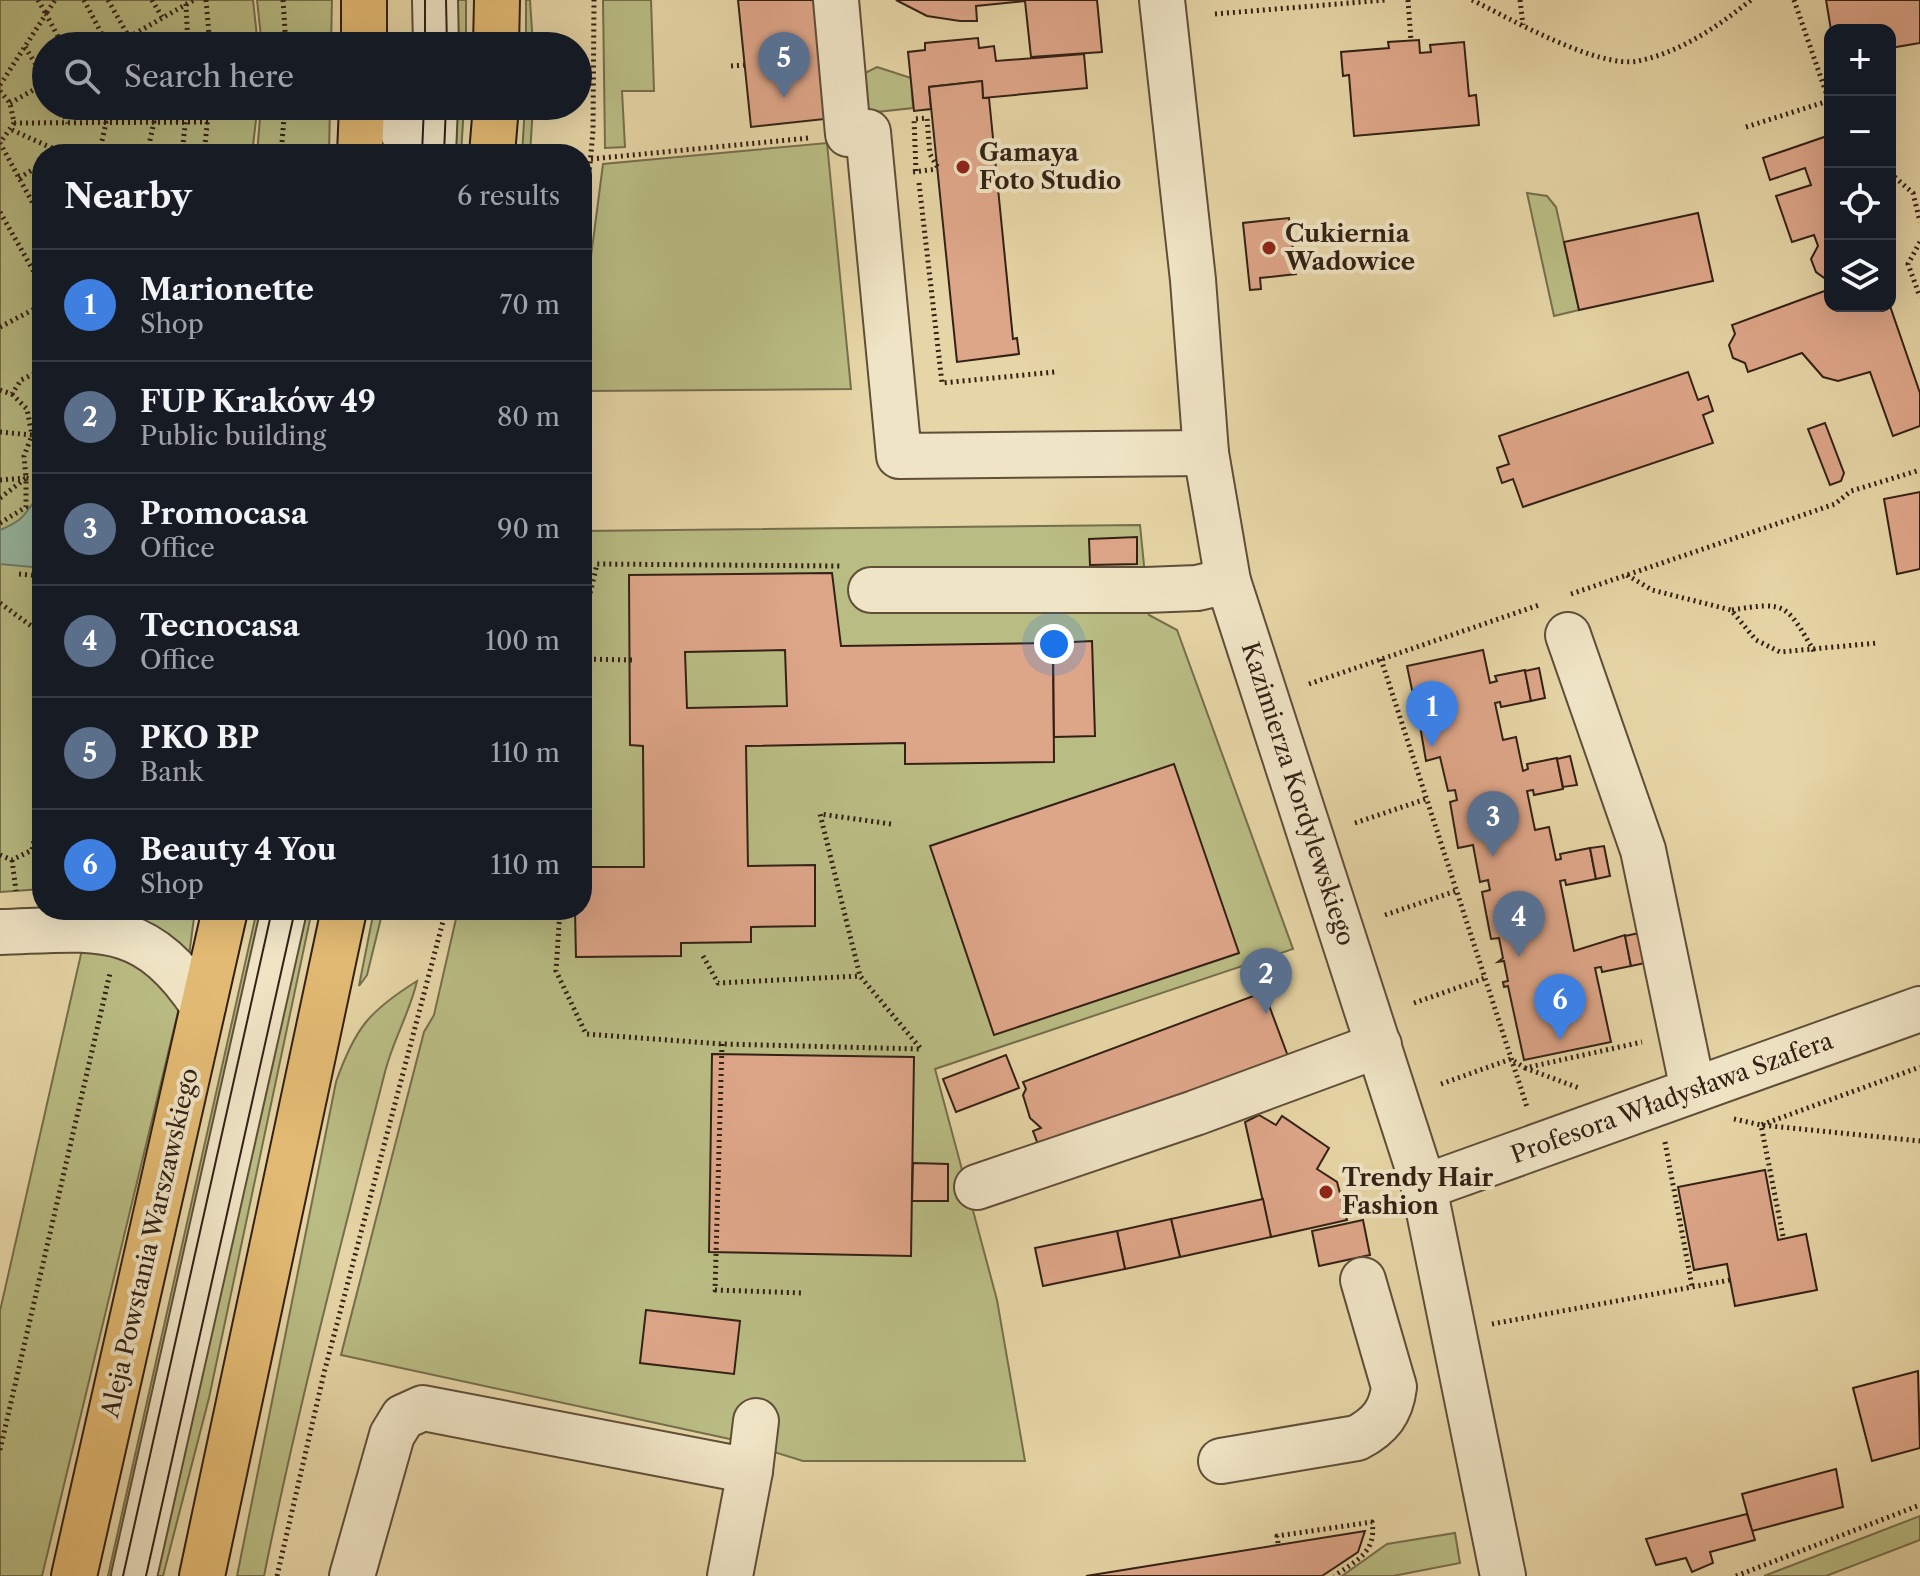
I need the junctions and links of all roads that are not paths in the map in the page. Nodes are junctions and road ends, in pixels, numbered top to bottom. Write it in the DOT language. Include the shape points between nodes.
graph roads {
  1 [pos="435,0"];
  2 [pos="497,0"];
  3 [pos="836,0"];
  4 [pos="1162,0"];
  5 [pos="436,32"];
  6 [pos="496,32"];
  7 [pos="361,120"];
  8 [pos="398,120"];
  9 [pos="434,120"];
  10 [pos="495,120"];
  11 [pos="360,144"];
  12 [pos="407,144"];
  13 [pos="433,144"];
  14 [pos="493,144"];
  15 [pos="1206,453"];
  16 [pos="861,578"];
  17 [pos="1228,581"];
  18 [pos="1568,635"];
  19 [pos="9,914"];
  20 [pos="32,919"];
  21 [pos="35,920"];
  22 [pos="223,920"];
  23 [pos="282,920"];
  24 [pos="342,920"];
  25 [pos="203,1006"];
  26 [pos="1920,1009"];
  27 [pos="1379,1045"];
  28 [pos="1706,1103"];
  29 [pos="977,1187"];
  30 [pos="1424,1187"];
  31 [pos="1363,1280"];
  32 [pos="756,1421"];
  33 [pos="1221,1461"];
  34 [pos="750,1471"];
  35 [pos="1499,1575"];
  36 [pos="74,1576"];
  37 [pos="134,1576"];
  38 [pos="202,1576"];
  39 [pos="352,1576"];
  40 [pos="730,1576"];
  1 -- 5 [label="street"];
  2 -- 6 [label="main road"];
  3 -- 15 [label="street" via="848,134 868,132 899,456"];
  4 -- 15 [label="street, Kazimierza Kordylewskiego"];
  7 -- 11 [label="main road"];
  8 -- 12 [label="street"];
  9 -- 13 [label="street"];
  10 -- 14 [label="main road"];
  15 -- 17 [label="street, Kazimierza Kordylewskiego"];
  16 -- 17 [label="street" via="1146,590"];
  17 -- 27 [label="street, Kazimierza Kordylewskiego"];
  18 -- 28 [label="street" via="1643,850"];
  19 -- 20 [label="street"];
  21 -- 25 [label="street" via="121,933 165,957"];
  22 -- 25 [label="main road, Aleja Powstania Warszawskiego"];
  23 -- 37 [label="street"];
  24 -- 38 [label="main road"];
  25 -- 36 [label="main road, Aleja Powstania Warszawskiego"];
  26 -- 28 [label="street, Profesora Władysława Szafera"];
  27 -- 29 [label="street"];
  27 -- 30 [label="street, Kazimierza Kordylewskiego"];
  28 -- 30 [label="street, Profesora Władysława Szafera"];
  30 -- 35 [label="street, Kazimierza Kordylewskiego"];
  31 -- 33 [label="street" via="1394,1387 1384,1417 1357,1438"];
  32 -- 34 [label="street"];
  34 -- 39 [label="street" via="423,1408 403,1417 392,1435"];
  34 -- 40 [label="street"];
}
